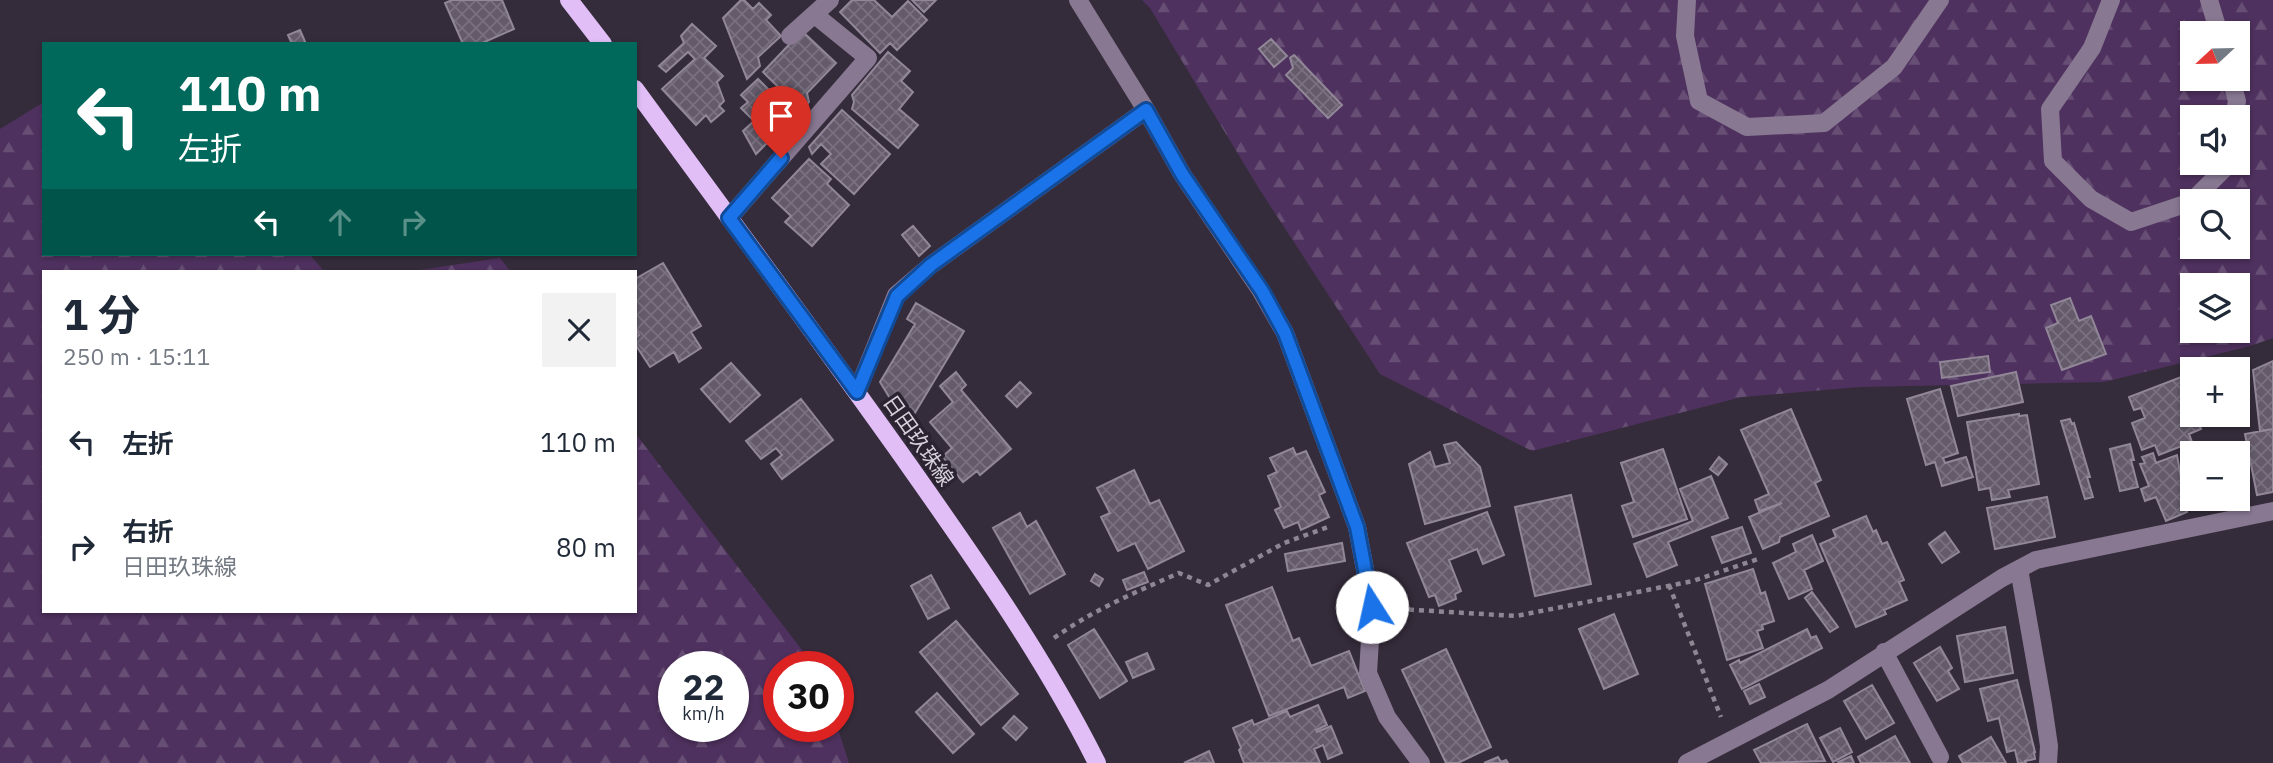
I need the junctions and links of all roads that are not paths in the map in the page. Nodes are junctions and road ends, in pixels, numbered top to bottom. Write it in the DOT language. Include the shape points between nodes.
graph roads {
  1 [pos="569,0"];
  2 [pos="830,0"];
  3 [pos="1078,0"];
  4 [pos="1687,0"];
  5 [pos="1940,0"];
  6 [pos="2112,0"];
  7 [pos="2209,0"];
  8 [pos="815,15"];
  9 [pos="2215,21"];
  10 [pos="790,36"];
  11 [pos="601,42"];
  12 [pos="637,92"];
  13 [pos="1146,110"];
  14 [pos="2218,175"];
  15 [pos="729,218"];
  16 [pos="857,392"];
  17 [pos="2273,511"];
  18 [pos="2019,569"];
  19 [pos="1884,652"];
  20 [pos="1940,757"];
  21 [pos="1097,763"];
  22 [pos="1421,763"];
  23 [pos="1687,763"];
  24 [pos="2048,763"];
  1 -- 11 [label="main road"];
  2 -- 8 [label="street"];
  3 -- 13 [label="street"];
  4 -- 5 [label="street" via="1685,36 1699,101 1747,127 1824,123 1894,67"];
  6 -- 14 [label="street" via="2092,48 2050,109 2053,161 2091,199 2131,222 2191,202"];
  7 -- 9 [label="street"];
  8 -- 10 [label="street"];
  8 -- 15 [label="street" via="868,58"];
  12 -- 15 [label="main road, 日田玖珠線"];
  13 -- 16 [label="street" via="931,265 897,296"];
  13 -- 22 [label="street" via="1285,333 1357,527 1372,607 1368,673 1387,717"];
  15 -- 16 [label="main road, 日田玖珠線"];
  16 -- 21 [label="main road, 日田玖珠線" via="974,557 1072,713"];
  17 -- 18 [label="street" via="2036,560"];
  18 -- 19 [label="street"];
  18 -- 24 [label="street" via="2043,705"];
  19 -- 20 [label="street"];
  19 -- 23 [label="street" via="1828,690"];
}
